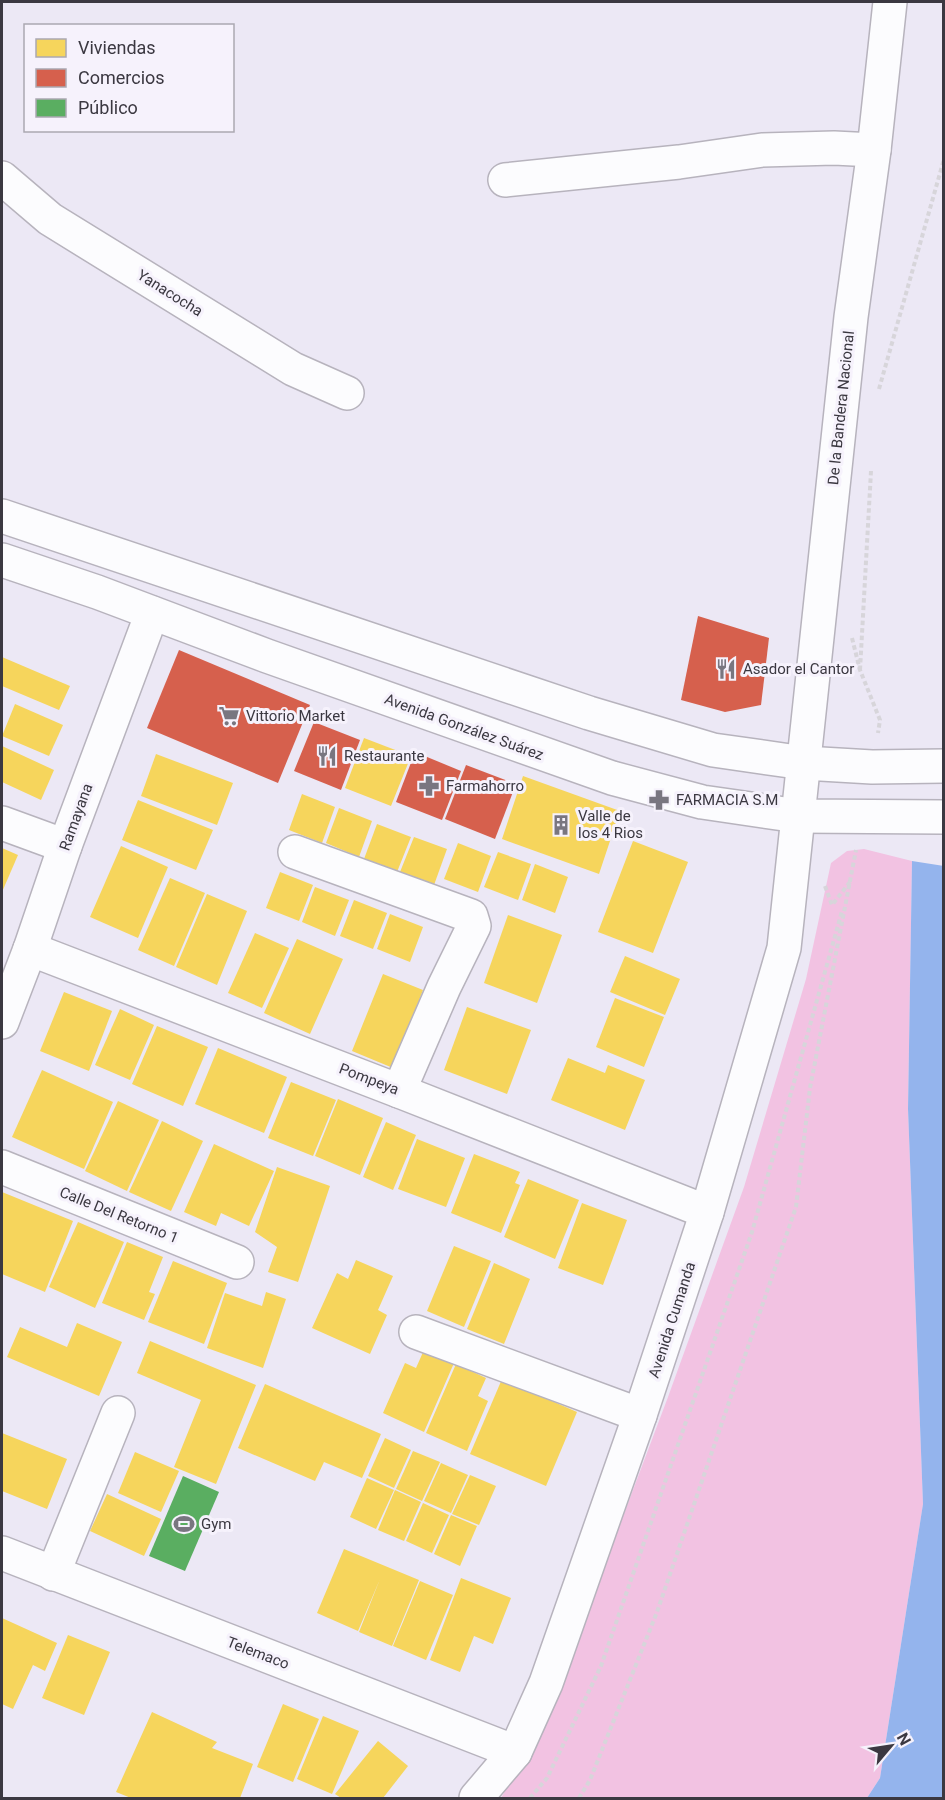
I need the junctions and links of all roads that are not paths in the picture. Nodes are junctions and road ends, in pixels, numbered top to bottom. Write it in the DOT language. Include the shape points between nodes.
graph roads {
  1 [pos="890,2"];
  2 [pos="874,150"];
  3 [pos="2,178"];
  4 [pos="505,180"];
  5 [pos="347,393"];
  6 [pos="2,516"];
  7 [pos="2,560"];
  8 [pos="152,612"];
  9 [pos="804,763"];
  10 [pos="944,766"];
  11 [pos="798,816"];
  12 [pos="944,817"];
  13 [pos="2,823"];
  14 [pos="65,846"];
  15 [pos="295,852"];
  16 [pos="30,949"];
  17 [pos="2,1022"];
  18 [pos="399,1091"];
  19 [pos="2,1167"];
  20 [pos="707,1212"];
  21 [pos="237,1262"];
  22 [pos="416,1332"];
  23 [pos="118,1413"];
  24 [pos="640,1415"];
  25 [pos="2,1553"];
  26 [pos="53,1574"];
  27 [pos="515,1752"];
  28 [pos="476,1798"];
  1 -- 2 [label="street, De la Bandera Nacional"];
  2 -- 4 [label="street" via="762,150"];
  2 -- 9 [label="street, De la Bandera Nacional" via="851,317"];
  3 -- 5 [label="street, Yanacocha" via="50,219 293,369"];
  6 -- 9 [label="street" via="589,713 713,750"];
  7 -- 8 [label="street, Avenida González Suárez"];
  8 -- 11 [label="street, Avenida González Suárez" via="612,778 702,802"];
  8 -- 14 [label="street, Ramayana"];
  9 -- 10 [label="street"];
  9 -- 11 [label="street, De la Bandera Nacional"];
  11 -- 12 [label="street, Avenida González Suárez"];
  11 -- 20 [label="street, Avenida Cumanda" via="784,948"];
  13 -- 14 [label="street"];
  14 -- 16 [label="street, Ramayana"];
  15 -- 18 [label="street" via="471,916 474,926"];
  16 -- 17 [label="street, Ramayana"];
  16 -- 18 [label="street, Pompeya"];
  18 -- 20 [label="street, Pompeya"];
  19 -- 21 [label="street, Calle Del Retorno 1"];
  20 -- 24 [label="street, Avenida Cumanda"];
  22 -- 24 [label="street"];
  23 -- 26 [label="street"];
  24 -- 27 [label="street, Avenida Cumanda" via="546,1683"];
  25 -- 26 [label="street, Telemaco"];
  26 -- 27 [label="street, Telemaco"];
  27 -- 28 [label="street, Avenida Cumanda"];
}
